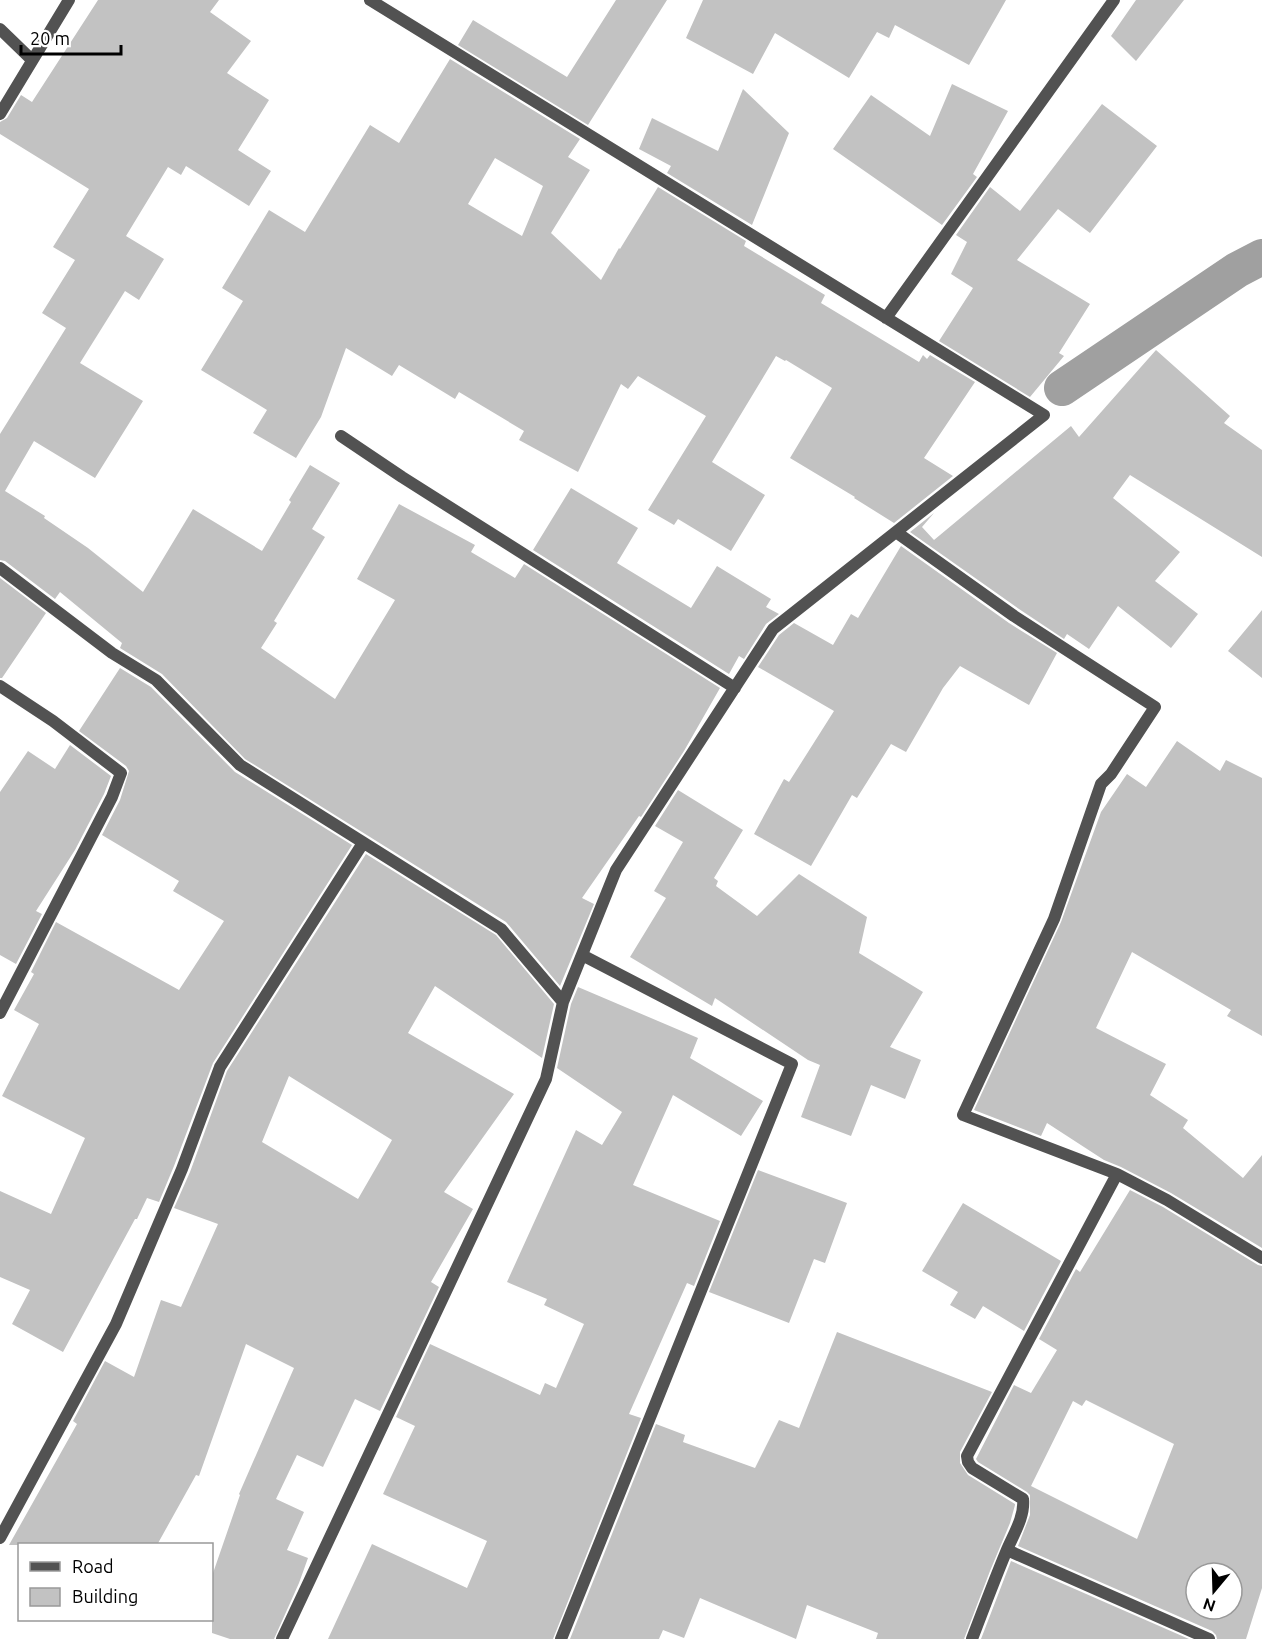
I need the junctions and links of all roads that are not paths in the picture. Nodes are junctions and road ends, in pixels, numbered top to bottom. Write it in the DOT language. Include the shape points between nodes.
graph roads {
  1 [pos="69,0"];
  2 [pos="370,0"];
  3 [pos="1114,0"];
  4 [pos="0,29"];
  5 [pos="32,60"];
  6 [pos="0,114"];
  7 [pos="886,318"];
  8 [pos="341,436"];
  9 [pos="896,532"];
  10 [pos="0,568"];
  11 [pos="0,686"];
  12 [pos="735,688"];
  13 [pos="363,843"];
  14 [pos="582,955"];
  15 [pos="563,1002"];
  16 [pos="0,1013"];
  17 [pos="1117,1174"];
  18 [pos="1262,1258"];
  19 [pos="0,1538"];
  20 [pos="1007,1550"];
  21 [pos="282,1639"];
  22 [pos="561,1639"];
  23 [pos="972,1639"];
  24 [pos="1209,1639"];
  1 -- 5 [label="street"];
  2 -- 7 [label="street"];
  3 -- 7 [label="street"];
  4 -- 5 [label="street"];
  5 -- 6 [label="street"];
  7 -- 9 [label="street" via="1044,415"];
  8 -- 12 [label="street"];
  9 -- 12 [label="street" via="773,629"];
  9 -- 17 [label="street" via="1014,616 1155,707 1101,784 1054,919 963,1115"];
  10 -- 13 [label="street" via="112,653 156,680 240,765"];
  11 -- 16 [label="street" via="121,772 112,797"];
  12 -- 14 [label="street" via="616,870"];
  13 -- 15 [label="street" via="501,929"];
  13 -- 19 [label="street" via="220,1067 182,1169 116,1324"];
  14 -- 15 [label="street"];
  14 -- 22 [label="street" via="792,1064"];
  15 -- 21 [label="street" via="546,1079"];
  17 -- 18 [label="street"];
  17 -- 20 [label="street" via="967,1456 972,1468 1023,1499 1021,1517"];
  20 -- 23 [label="street"];
  20 -- 24 [label="street"];
}
